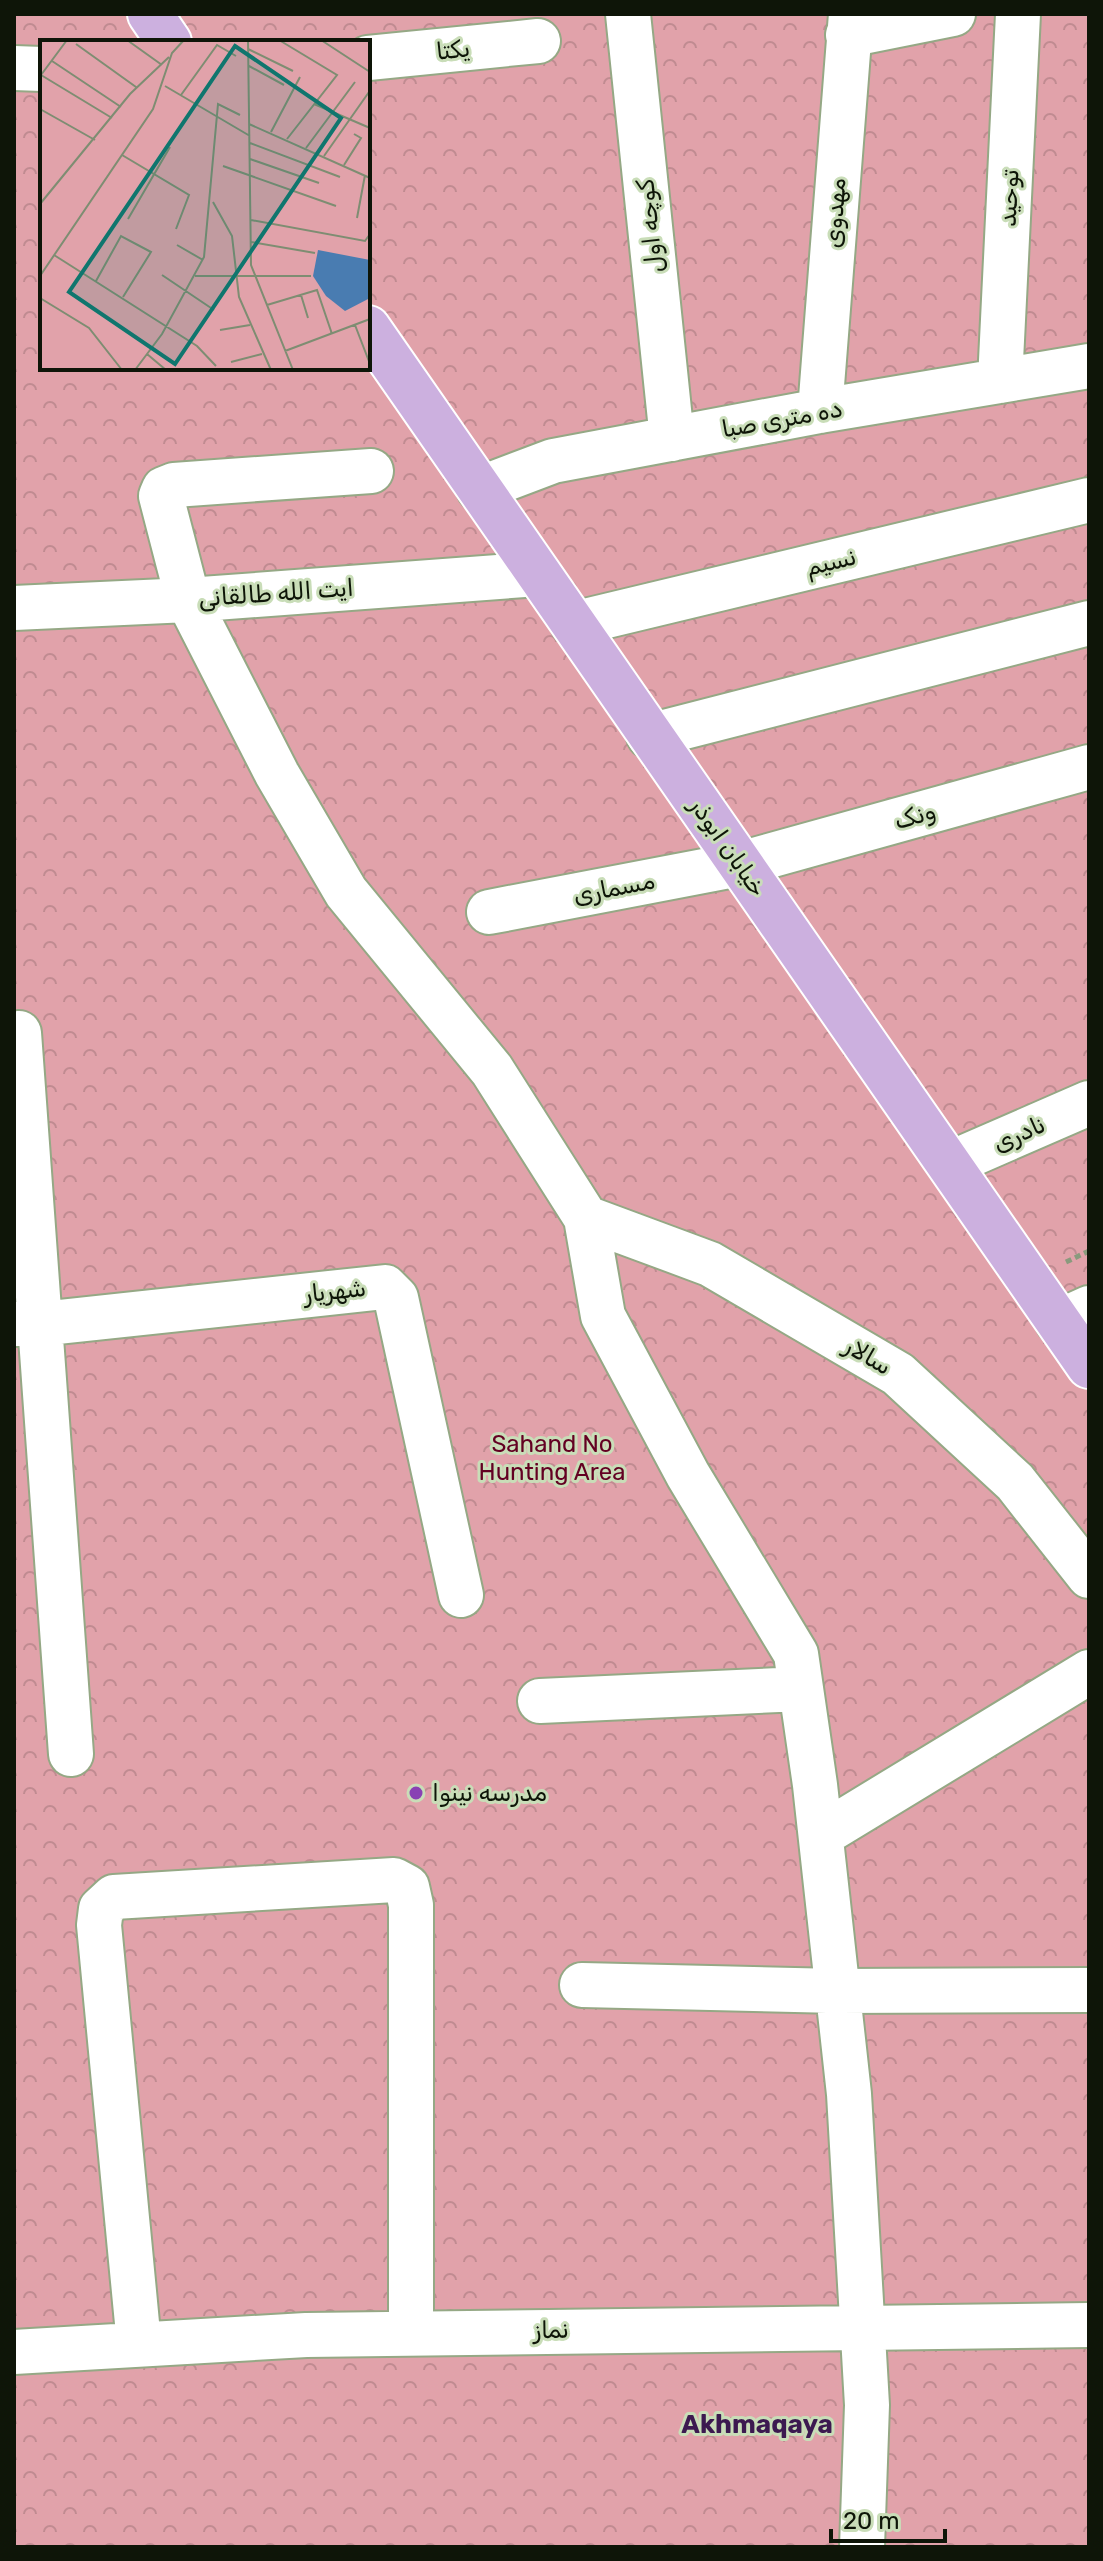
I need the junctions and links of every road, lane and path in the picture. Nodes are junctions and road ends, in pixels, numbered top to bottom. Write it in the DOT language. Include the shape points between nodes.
graph roads {
  1 [pos="150,14"];
  2 [pos="628,14"];
  3 [pos="953,14"];
  4 [pos="1018,14"];
  5 [pos="850,24"];
  6 [pos="168,40"];
  7 [pos="538,41"];
  8 [pos="370,58"];
  9 [pos="14,68"];
  10 [pos="40,69"];
  11 [pos="370,331"];
  12 [pos="1089,366"];
  13 [pos="1000,381"];
  14 [pos="820,411"];
  15 [pos="672,439"];
  16 [pos="371,471"];
  17 [pos="479,489"];
  18 [pos="1089,500"];
  19 [pos="538,574"];
  20 [pos="188,600"];
  21 [pos="14,608"];
  22 [pos="1089,623"];
  23 [pos="573,624"];
  24 [pos="649,736"];
  25 [pos="1089,767"];
  26 [pos="740,864"];
  27 [pos="489,912"];
  28 [pos="19,1033"];
  29 [pos="1089,1103"];
  30 [pos="949,1164"];
  31 [pos="586,1218"];
  32 [pos="1074,1315"];
  33 [pos="27,1324"];
  34 [pos="1089,1366"];
  35 [pos="1089,1576"];
  36 [pos="461,1595"];
  37 [pos="1089,1672"];
  38 [pos="801,1689"];
  39 [pos="540,1701"];
  40 [pos="71,1754"];
  41 [pos="821,1835"];
  42 [pos="582,1985"];
  43 [pos="1089,1990"];
  44 [pos="838,1991"];
  45 [pos="1089,2325"];
  46 [pos="862,2326"];
  47 [pos="411,2333"];
  48 [pos="139,2344"];
  49 [pos="14,2352"];
  50 [pos="862,2547"];
  1 -- 6 [label="main road"];
  2 -- 15 [label="street, کوچه اول"];
  3 -- 5 [label="street"];
  4 -- 13 [label="street, توحید"];
  5 -- 14 [label="street, مهدوی"];
  7 -- 8 [label="street, یکتا"];
  9 -- 10 [label="street"];
  11 -- 17 [label="main road, خیابان ابوذر"];
  12 -- 13 [label="street, ده متری صبا"];
  13 -- 14 [label="street, ده متری صبا"];
  14 -- 15 [label="street, ده متری صبا"];
  15 -- 17 [label="street, ده متری صبا" via="553,461"];
  16 -- 20 [label="street" via="164,489 161,496"];
  17 -- 19 [label="main road, خیابان ابوذر"];
  18 -- 23 [label="street, نسیم"];
  19 -- 20 [label="street, ایت الله طالقانی"];
  19 -- 23 [label="main road, خیابان ابوذر"];
  20 -- 21 [label="street, ایت الله طالقانی"];
  20 -- 31 [label="street" via="277,774 346,892 492,1070"];
  22 -- 24 [label="street"];
  23 -- 24 [label="main road, خیابان ابوذر"];
  24 -- 26 [label="main road, خیابان ابوذر"];
  25 -- 26 [label="street, ونک"];
  26 -- 27 [label="street, مسماری"];
  26 -- 30 [label="main road, خیابان ابوذر"];
  28 -- 33 [label="street"];
  29 -- 30 [label="street, نادری"];
  30 -- 32 [label="main road, خیابان ابوذر"];
  31 -- 35 [label="street, سالار" via="710,1264 898,1374 1015,1482"];
  31 -- 38 [label="street" via="603,1316 688,1475 796,1654"];
  32 -- 34 [label="main road, خیابان ابوذر"];
  33 -- 36 [label="street, شهریار" via="385,1287 396,1298"];
  33 -- 40 [label="street"];
  37 -- 41 [label="street"];
  38 -- 39 [label="street"];
  38 -- 41 [label="street"];
  41 -- 44 [label="street"];
  42 -- 44 [label="street"];
  43 -- 44 [label="street"];
  44 -- 46 [label="street"];
  45 -- 46 [label="street, نماز"];
  46 -- 47 [label="street, نماز"];
  46 -- 50 [label="street" via="867,2405"];
  47 -- 48 [label="street, نماز"];
  47 -- 48 [label="street" via="411,1905 407,1887 394,1880 114,1897 101,1909"];
  48 -- 49 [label="street, نماز"];
}
